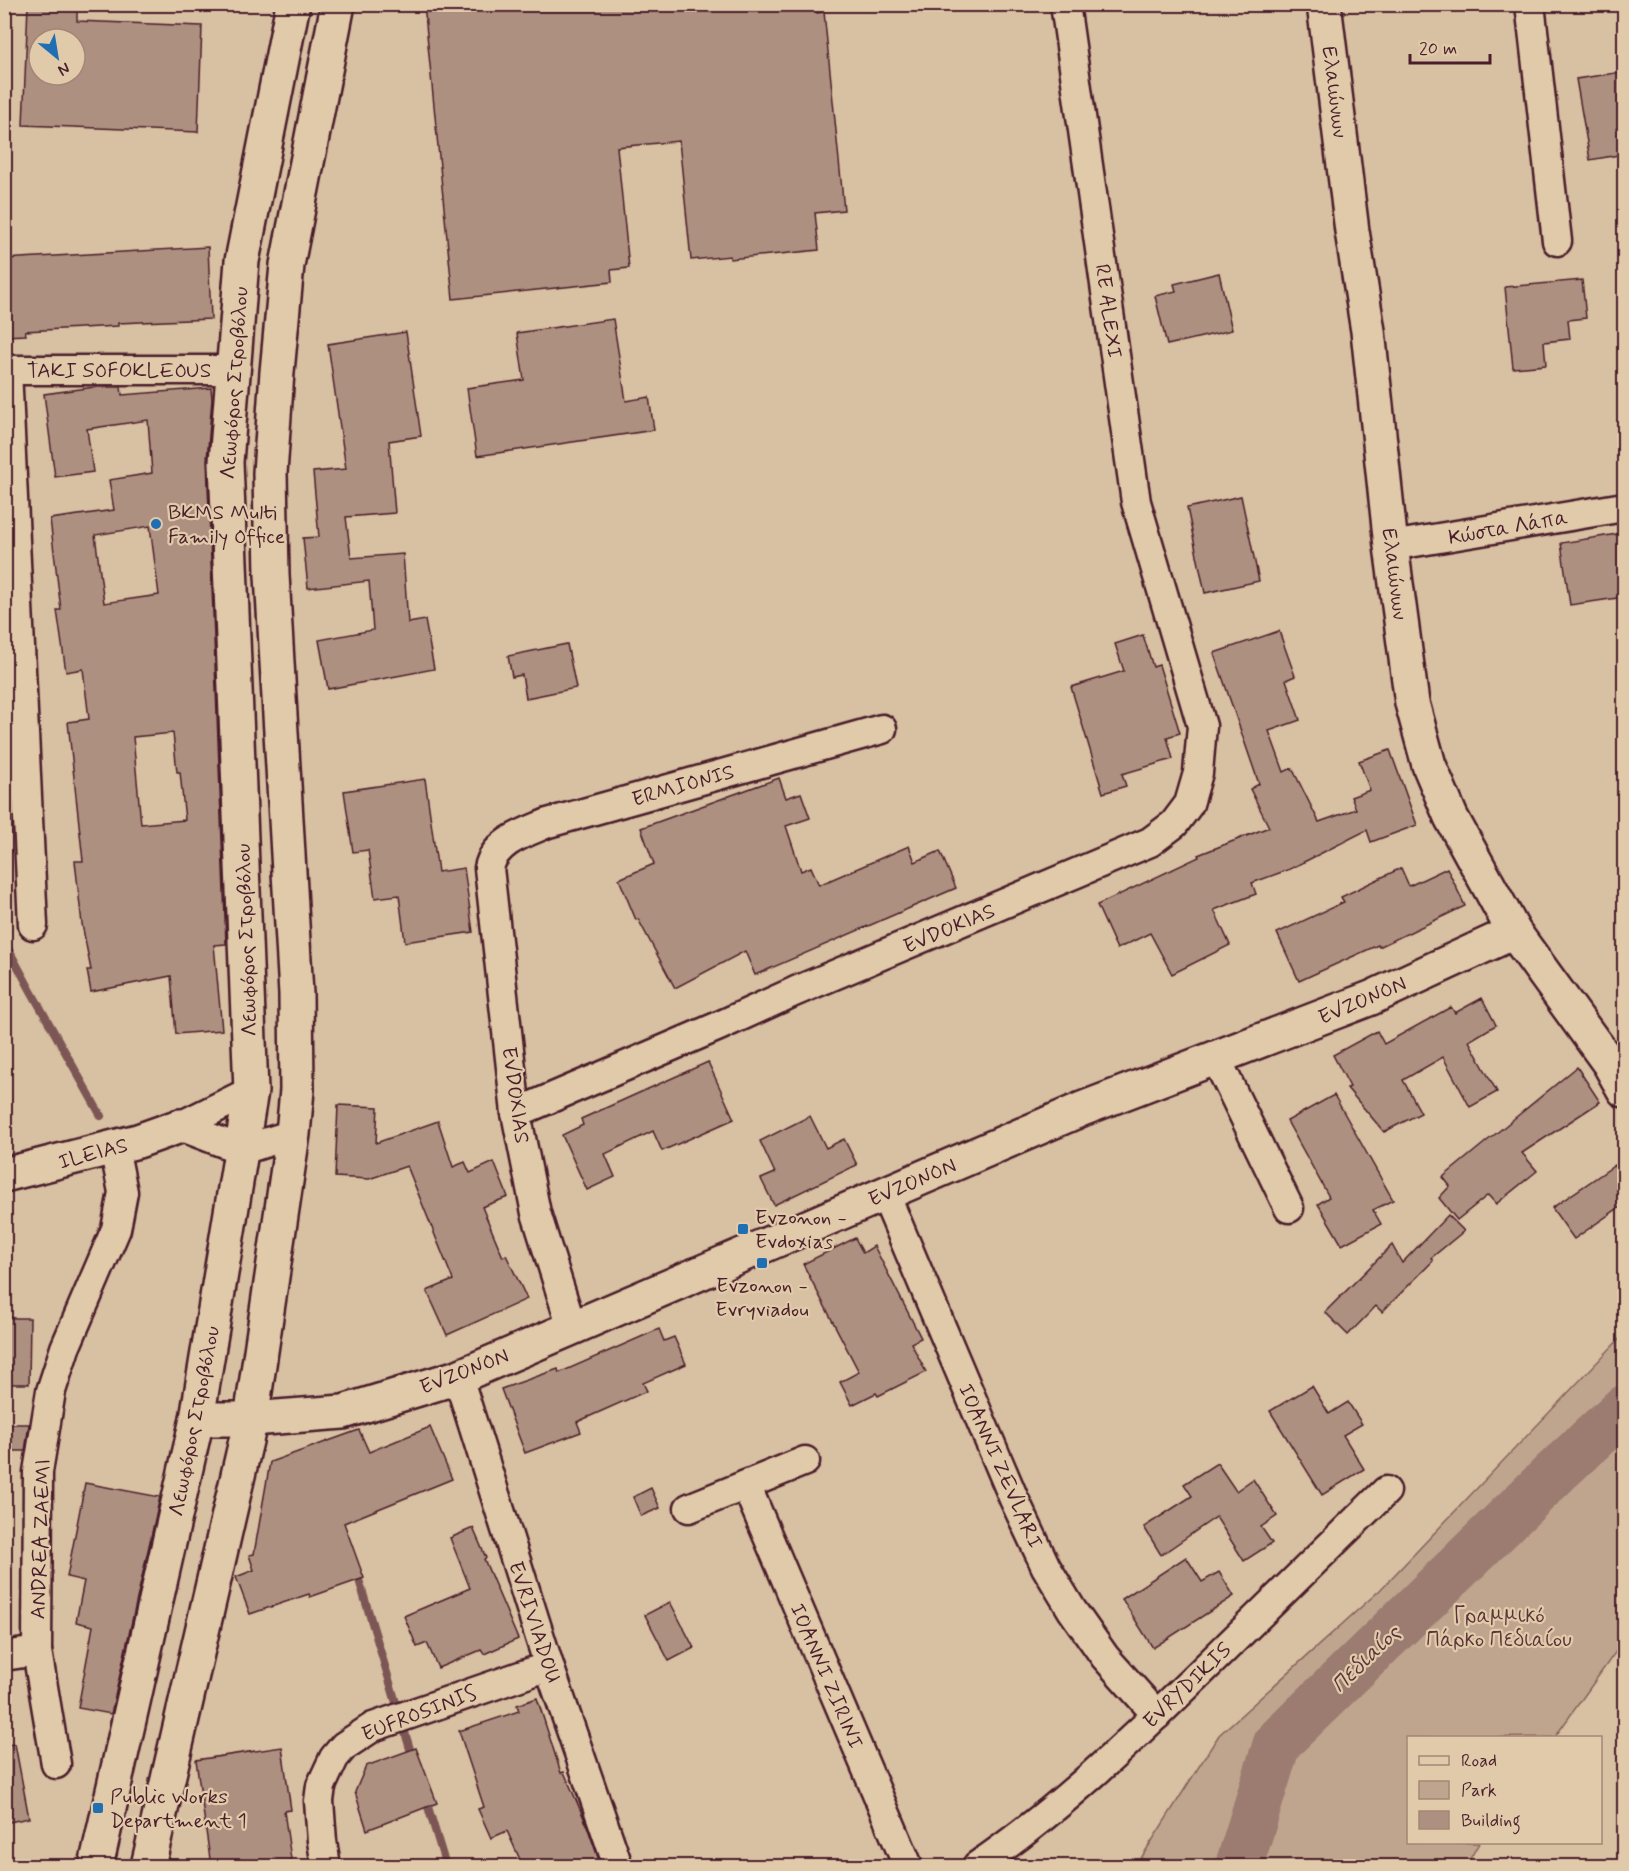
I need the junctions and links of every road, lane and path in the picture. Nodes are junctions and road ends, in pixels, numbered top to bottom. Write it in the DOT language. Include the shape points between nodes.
graph roads {
  1 [pos="293,4"];
  2 [pos="338,4"];
  3 [pos="1065,4"];
  4 [pos="1324,4"];
  5 [pos="1530,4"];
  6 [pos="1557,241"];
  7 [pos="6,370"];
  8 [pos="233,370"];
  9 [pos="1624,507"];
  10 [pos="1391,546"];
  11 [pos="1169,614"];
  12 [pos="882,729"];
  13 [pos="491,856"];
  14 [pos="33,926"];
  15 [pos="1514,932"];
  16 [pos="1216,1058"];
  17 [pos="1624,1090"];
  18 [pos="251,1091"];
  19 [pos="516,1113"];
  20 [pos="180,1126"];
  21 [pos="293,1134"];
  22 [pos="114,1148"];
  23 [pos="242,1150"];
  24 [pos="4,1175"];
  25 [pos="885,1194"];
  26 [pos="1289,1208"];
  27 [pos="572,1328"];
  28 [pos="458,1377"];
  29 [pos="197,1419"];
  30 [pos="251,1419"];
  31 [pos="805,1461"];
  32 [pos="746,1485"];
  33 [pos="1386,1491"];
  34 [pos="689,1508"];
  35 [pos="37,1651"];
  36 [pos="4,1656"];
  37 [pos="549,1666"];
  38 [pos="1157,1715"];
  39 [pos="56,1764"];
  40 [pos="96,1866"];
  41 [pos="148,1866"];
  42 [pos="326,1866"];
  43 [pos="618,1866"];
  44 [pos="908,1866"];
  45 [pos="977,1866"];
  1 -- 8 [label="main road, Λεωφόρος Στροβόλου" via="242,261"];
  2 -- 21 [label="main road, Λεωφόρος Στροβόλου" via="287,265 270,473 272,575 296,994 297,1090"];
  3 -- 11 [label="street, RE ALEXI" via="1136,502"];
  4 -- 10 [label="main road, Ελαιώνων" via="1368,331"];
  5 -- 6 [label="street"];
  7 -- 8 [label="street, TAKI SOFOKLEOUS"];
  7 -- 14 [label="street"];
  8 -- 18 [label="main road, Λεωφόρος Στροβόλου" via="226,462"];
  9 -- 10 [label="street, Κώστα Λάπα"];
  10 -- 15 [label="main road, Ελαιώνων" via="1412,703 1429,765 1451,817"];
  11 -- 19 [label="street, EVDOKIAS" via="1202,726 1198,773 1189,804 1174,824 1150,842"];
  12 -- 13 [label="street, ERMIONIS" via="548,823 521,834"];
  13 -- 19 [label="street, EVDOXIAS" via="489,868"];
  15 -- 16 [label="main road, EVZONON" via="1371,998"];
  15 -- 17 [label="main road, Ελαιώνων" via="1609,1063"];
  16 -- 25 [label="main road, EVZONON" via="1082,1109"];
  16 -- 26 [label="street"];
  18 -- 20 [label="street, ILEIAS"];
  18 -- 23 [label="main road, Λεωφόρος Στροβόλου"];
  19 -- 27 [label="street, EVDOXIAS" via="536,1213"];
  20 -- 22 [label="main road, ILEIAS"];
  20 -- 23 [label="street"];
  21 -- 23 [label="street"];
  21 -- 30 [label="main road, Λεωφόρος Στροβόλου"];
  22 -- 24 [label="main road, ILEIAS"];
  22 -- 35 [label="street, ANDREA ZAEMI" via="123,1192 116,1229 65,1348 51,1391 38,1472"];
  23 -- 29 [label="main road, Λεωφόρος Στροβόλου"];
  25 -- 27 [label="main road, EVZONON"];
  25 -- 38 [label="street, IOANNI ZEVLARI" via="1046,1567 1105,1657"];
  27 -- 28 [label="main road, EVZONON"];
  28 -- 30 [label="main road, EVZONON" via="344,1412"];
  28 -- 37 [label="street, EVRIVIADOU"];
  29 -- 30 [label="main road, EVZONON"];
  29 -- 40 [label="main road, Λεωφόρος Στροβόλου"];
  30 -- 41 [label="main road, Λεωφόρος Στροβόλου"];
  31 -- 32 [label="street"];
  32 -- 34 [label="street"];
  32 -- 44 [label="street, IOANNI ZIRINI"];
  33 -- 38 [label="street, EVRYDIKIS"];
  35 -- 36 [label="street"];
  35 -- 39 [label="street, ANDREA ZAEMI"];
  37 -- 42 [label="street, EUFROSINIS" via="373,1726 344,1746 321,1786"];
  37 -- 43 [label="street, EVRIVIADOU"];
  38 -- 45 [label="street, EVRYDIKIS" via="1048,1814"];
}
